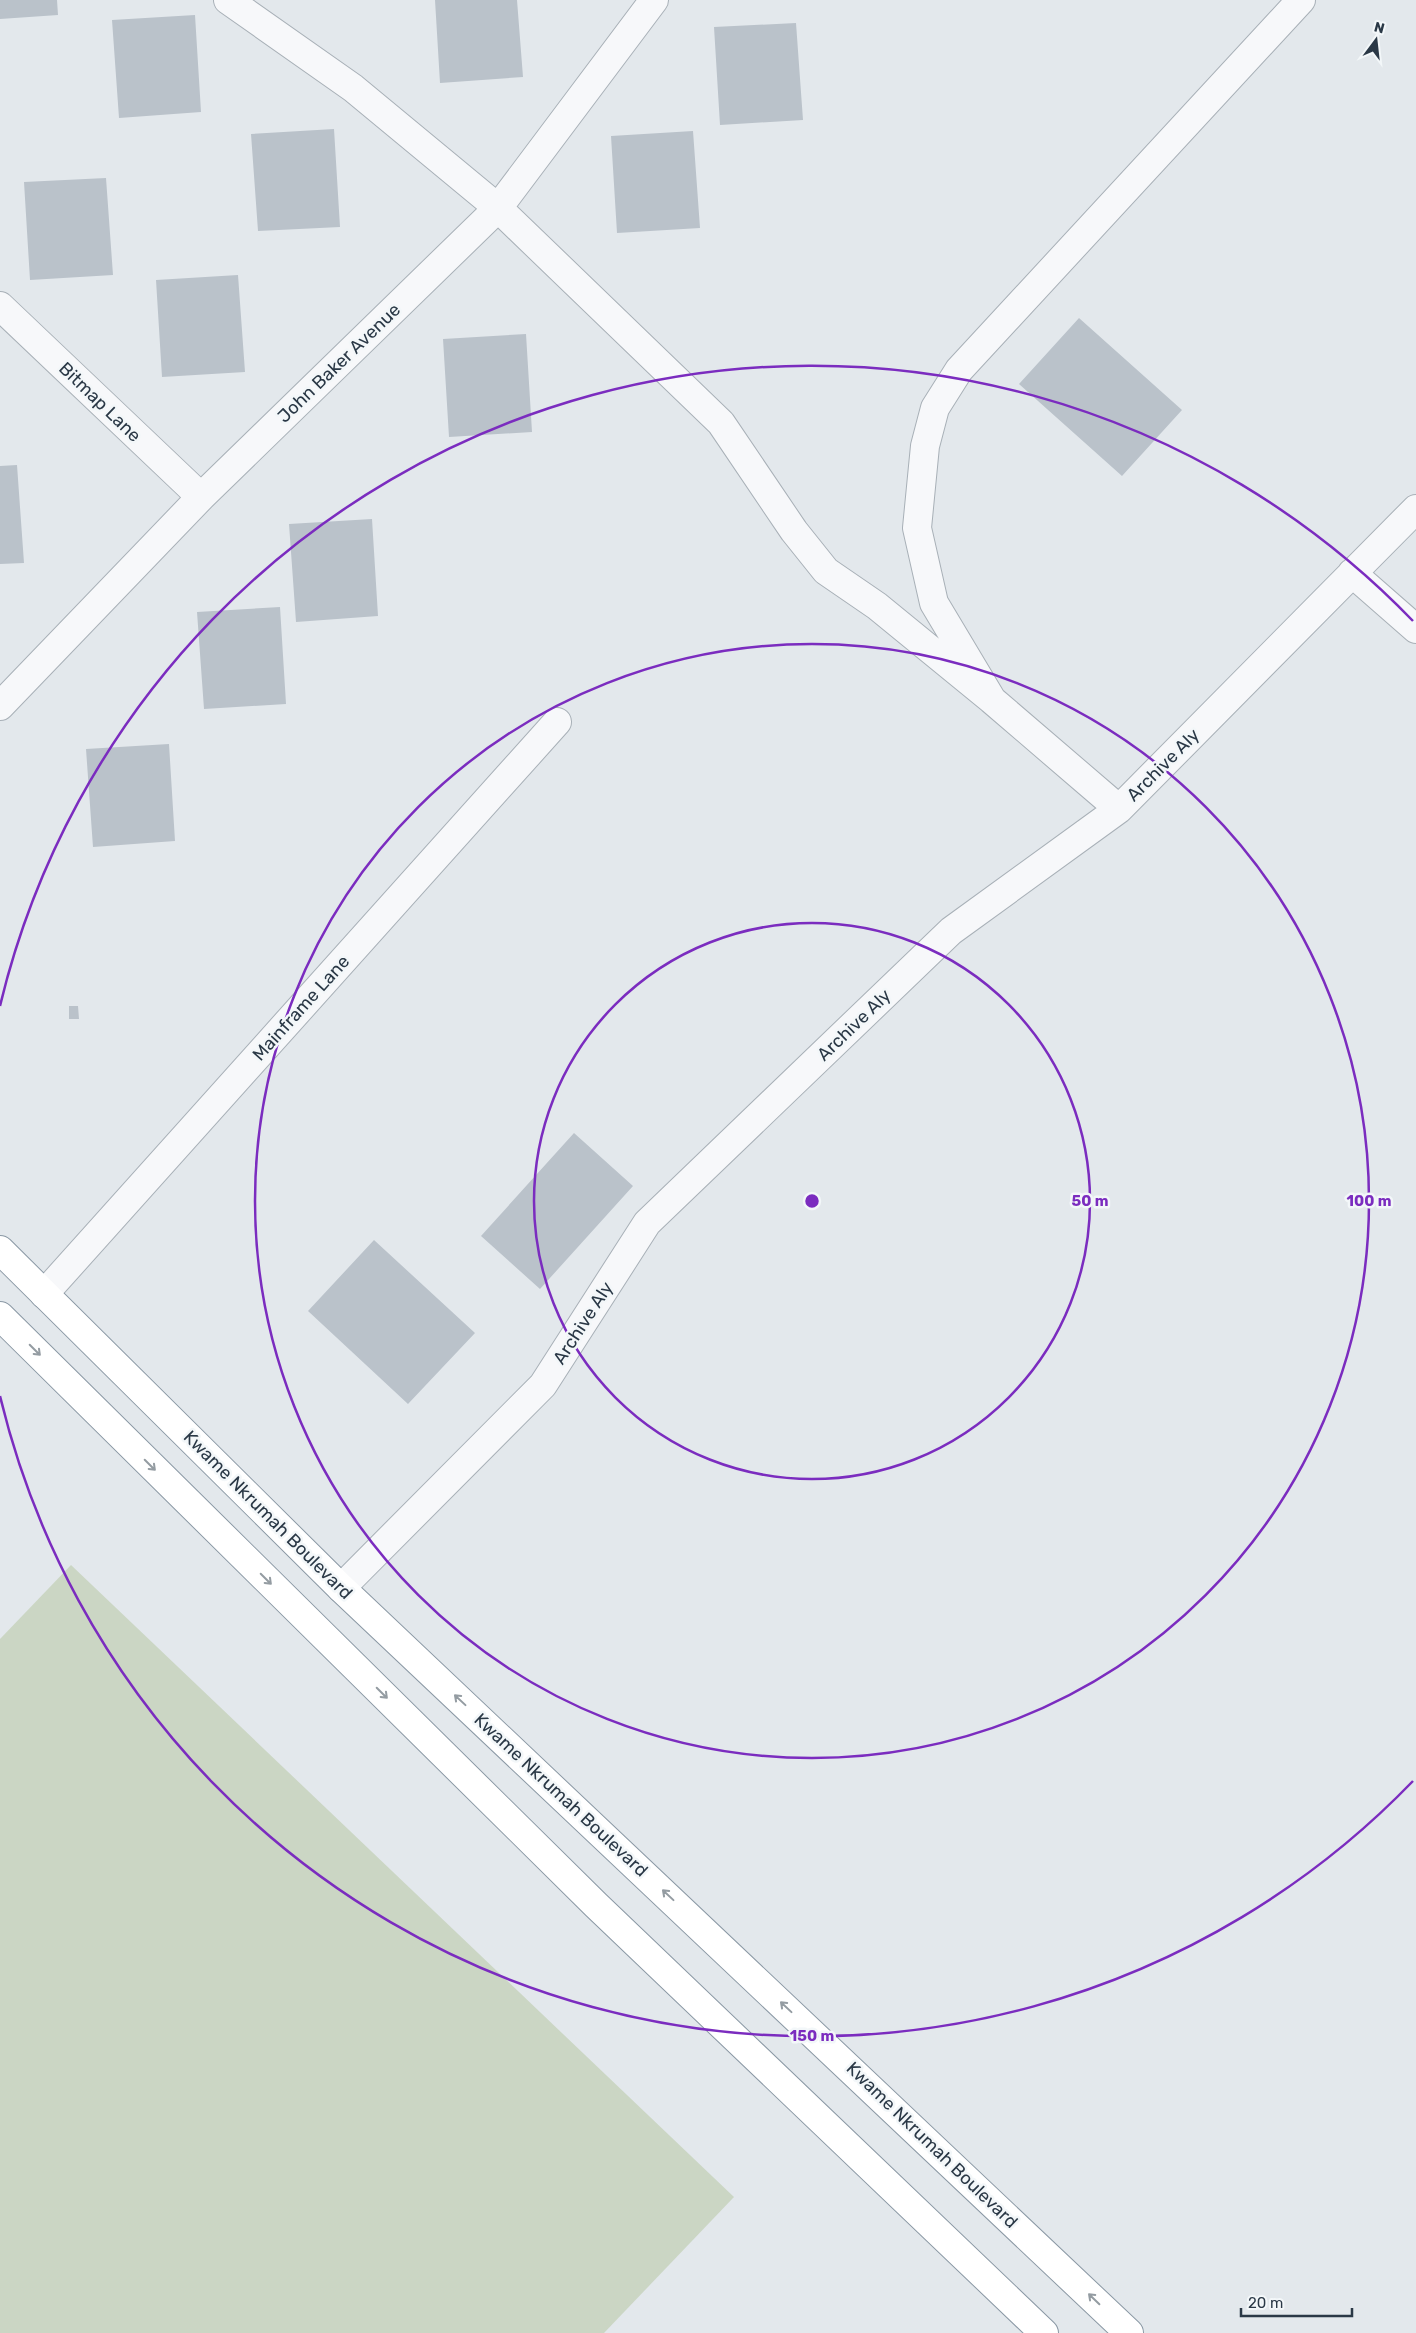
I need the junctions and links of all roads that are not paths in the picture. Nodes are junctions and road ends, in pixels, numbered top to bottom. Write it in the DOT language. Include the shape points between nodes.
graph roads {
  1 [pos="228,0"];
  2 [pos="654,0"];
  3 [pos="1301,0"];
  4 [pos="498,208"];
  5 [pos="0,306"];
  6 [pos="201,498"];
  7 [pos="1416,509"];
  8 [pos="1352,573"];
  9 [pos="1416,629"];
  10 [pos="992,700"];
  11 [pos="0,706"];
  12 [pos="557,722"];
  13 [pos="1119,809"];
  14 [pos="0,1250"];
  15 [pos="44,1294"];
  16 [pos="0,1316"];
  17 [pos="341,1588"];
  18 [pos="1044,2333"];
  19 [pos="1129,2333"];
  1 -- 4 [label="street" via="354,88"];
  2 -- 4 [label="street, John Baker Avenue"];
  3 -- 10 [label="street" via="959,370 936,408 925,446 917,528 934,603"];
  4 -- 6 [label="street, John Baker Avenue"];
  4 -- 10 [label="street" via="721,423 794,531 826,571 877,606"];
  5 -- 6 [label="street, Bitmap Lane"];
  6 -- 11 [label="street, John Baker Avenue"];
  7 -- 8 [label="street, Archive Aly"];
  8 -- 9 [label="street"];
  8 -- 13 [label="street, Archive Aly"];
  10 -- 13 [label="street"];
  12 -- 15 [label="street, Mainframe Lane"];
  13 -- 17 [label="street, Archive Aly" via="951,931 647,1223 543,1385"];
  14 -- 15 [label="highway, Kwame Nkrumah Boulevard"];
  15 -- 17 [label="highway, Kwame Nkrumah Boulevard"];
  16 -- 18 [label="highway, one-way" via="596,1905"];
  19 -- 17 [label="highway, Kwame Nkrumah Boulevard, one-way"];
}
